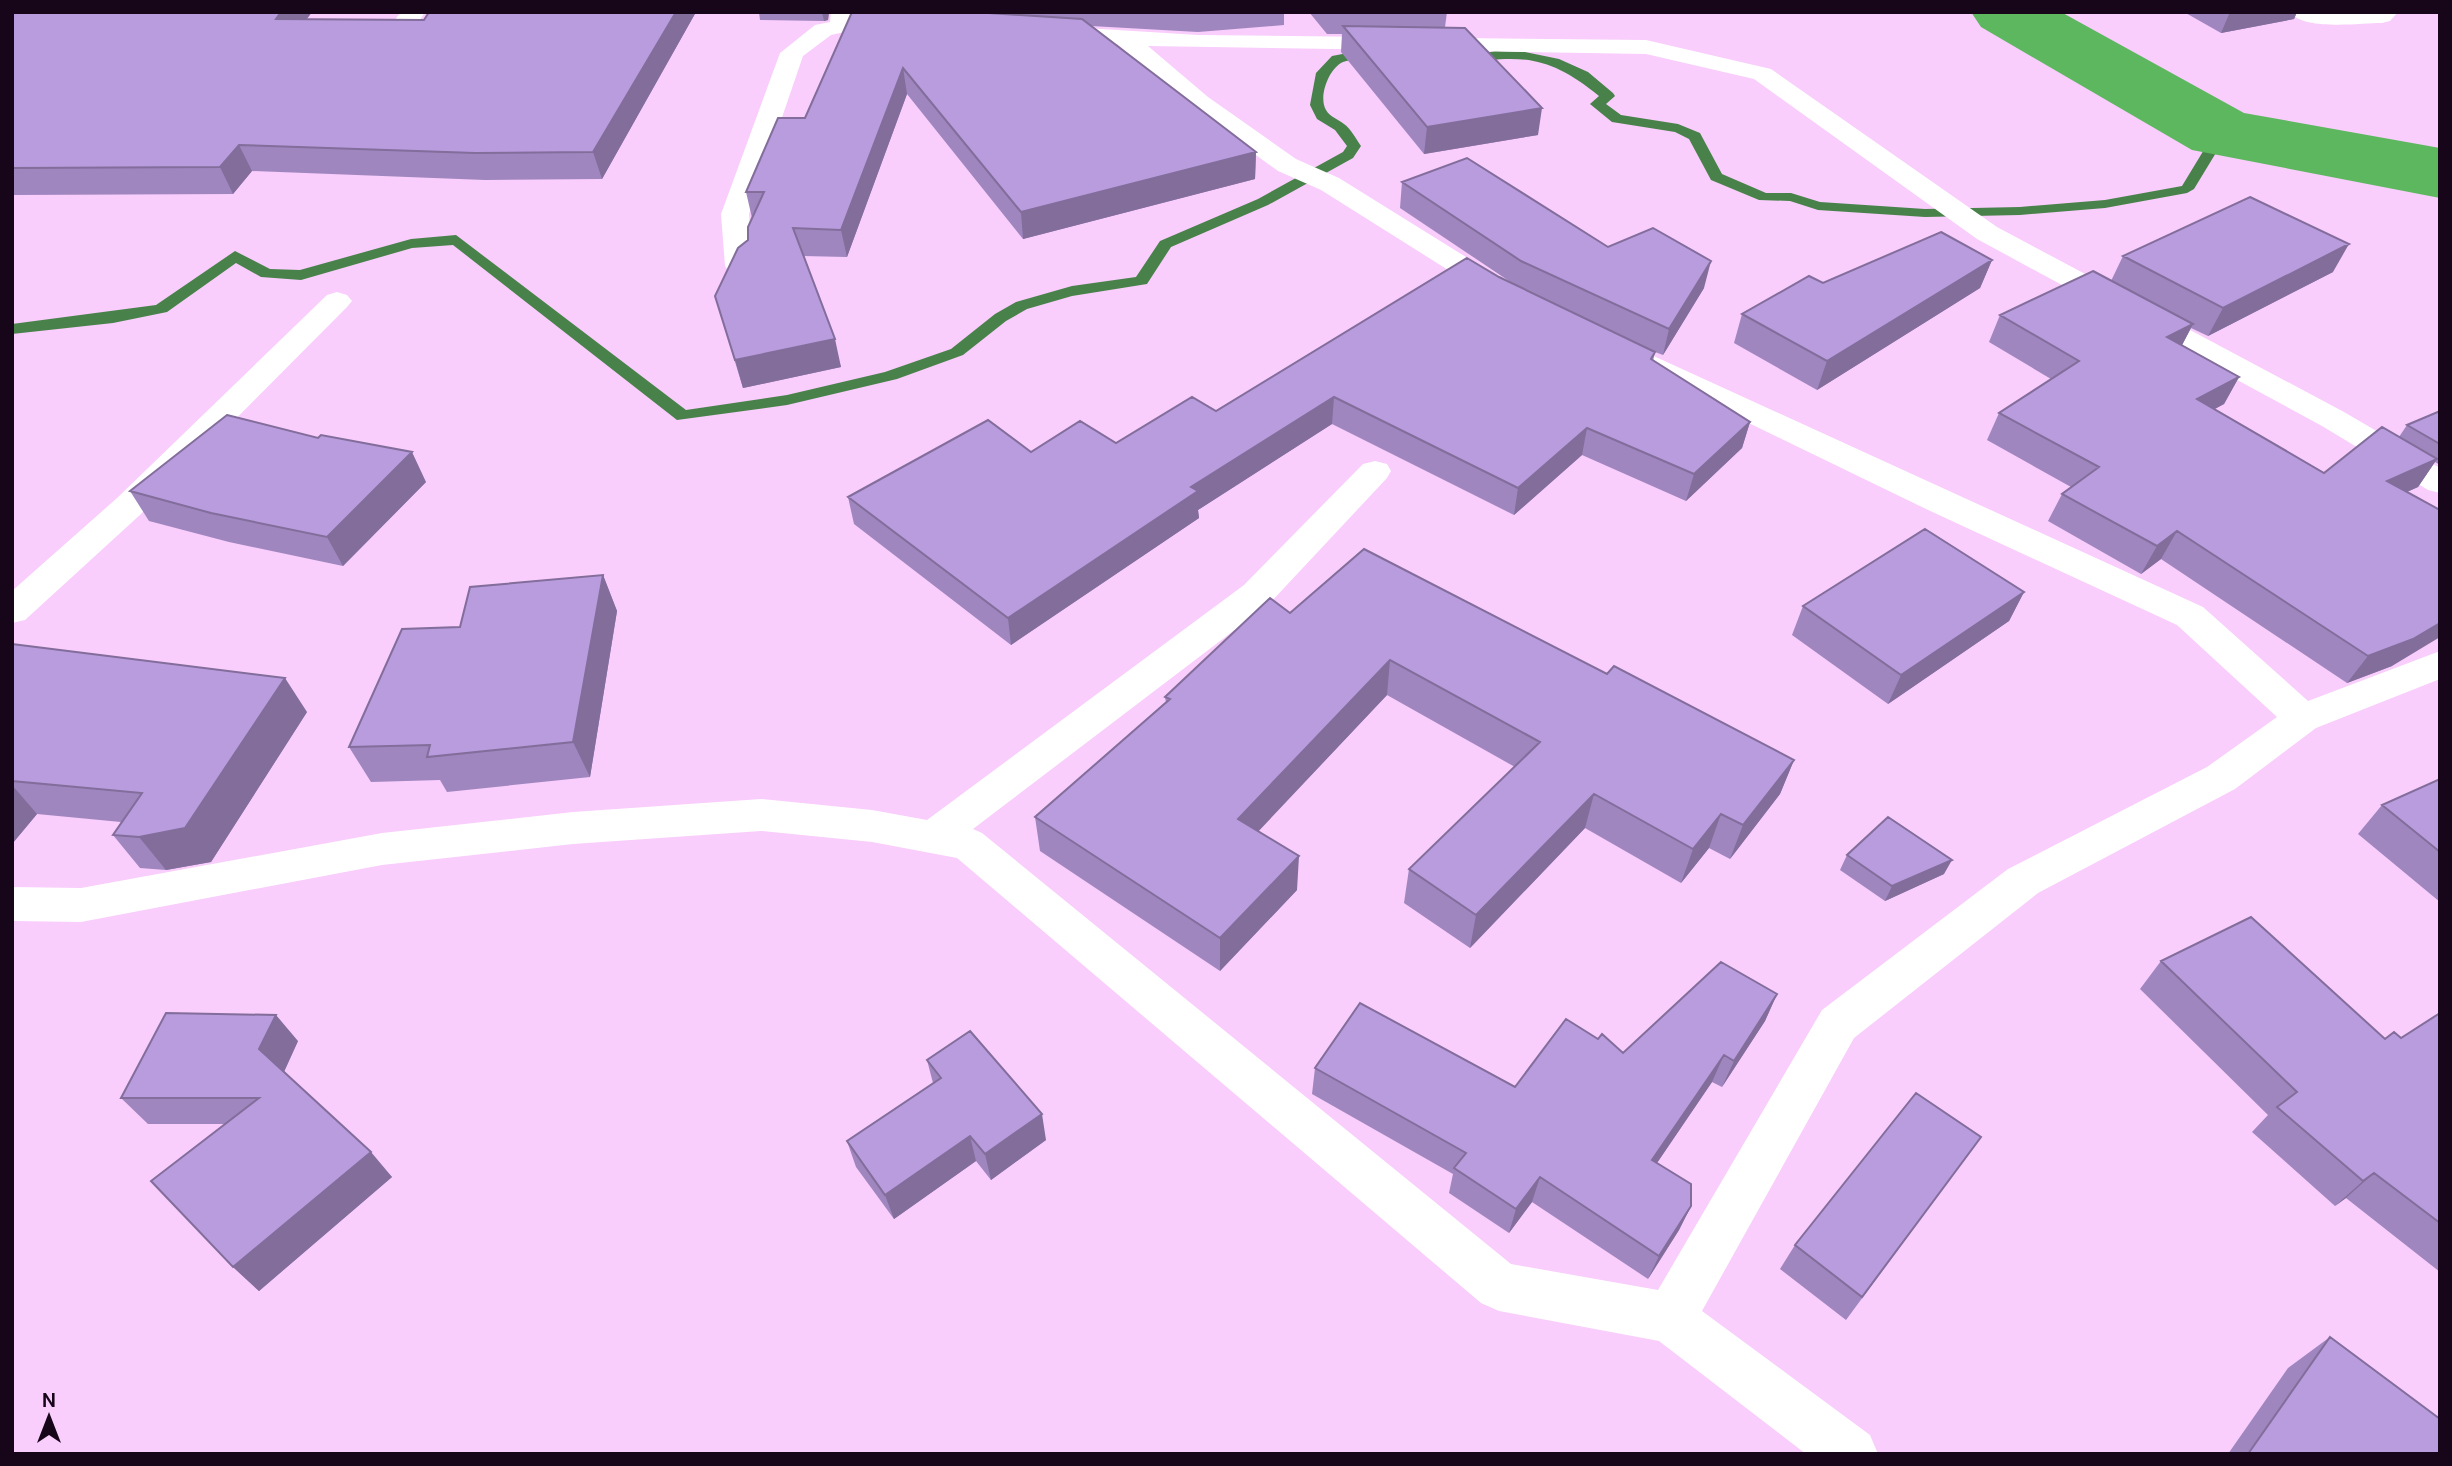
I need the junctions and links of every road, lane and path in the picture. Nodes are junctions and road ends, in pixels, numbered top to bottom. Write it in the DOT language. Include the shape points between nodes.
graph roads {
  1 [pos="2301,12"];
  2 [pos="2387,12"];
  3 [pos="849,22"];
  4 [pos="1030,31"];
  5 [pos="1123,37"];
  6 [pos="738,267"];
  7 [pos="337,301"];
  8 [pos="1531,306"];
  9 [pos="1605,342"];
  10 [pos="1375,471"];
  11 [pos="2440,483"];
  12 [pos="12,611"];
  13 [pos="2440,664"];
  14 [pos="2303,718"];
  15 [pos="931,839"];
  16 [pos="12,904"];
  17 [pos="1670,1318"];
  18 [pos="1852,1454"];
  1 -- 2 [label="street" via="2314,17 2382,16"];
  3 -- 6 [label="street" via="823,30 792,53 735,214"];
  4 -- 5 [label="street"];
  5 -- 8 [label="street" via="1199,102 1287,165 1330,184 1506,295"];
  5 -- 11 [label="street" via="1198,42 1646,47 1762,74 1987,233 2333,419"];
  7 -- 12 [label="street" via="129,506"];
  9 -- 14 [label="street" via="2190,616"];
  10 -- 15 [label="street" via="1257,594"];
  13 -- 14 [label="street"];
  14 -- 17 [label="street" via="2221,778 2023,881 1839,1024"];
  15 -- 16 [label="street" via="872,826 761,815 600,826 382,849 81,905"];
  15 -- 17 [label="street" via="968,844 1499,1286"];
  17 -- 18 [label="street"];
}
